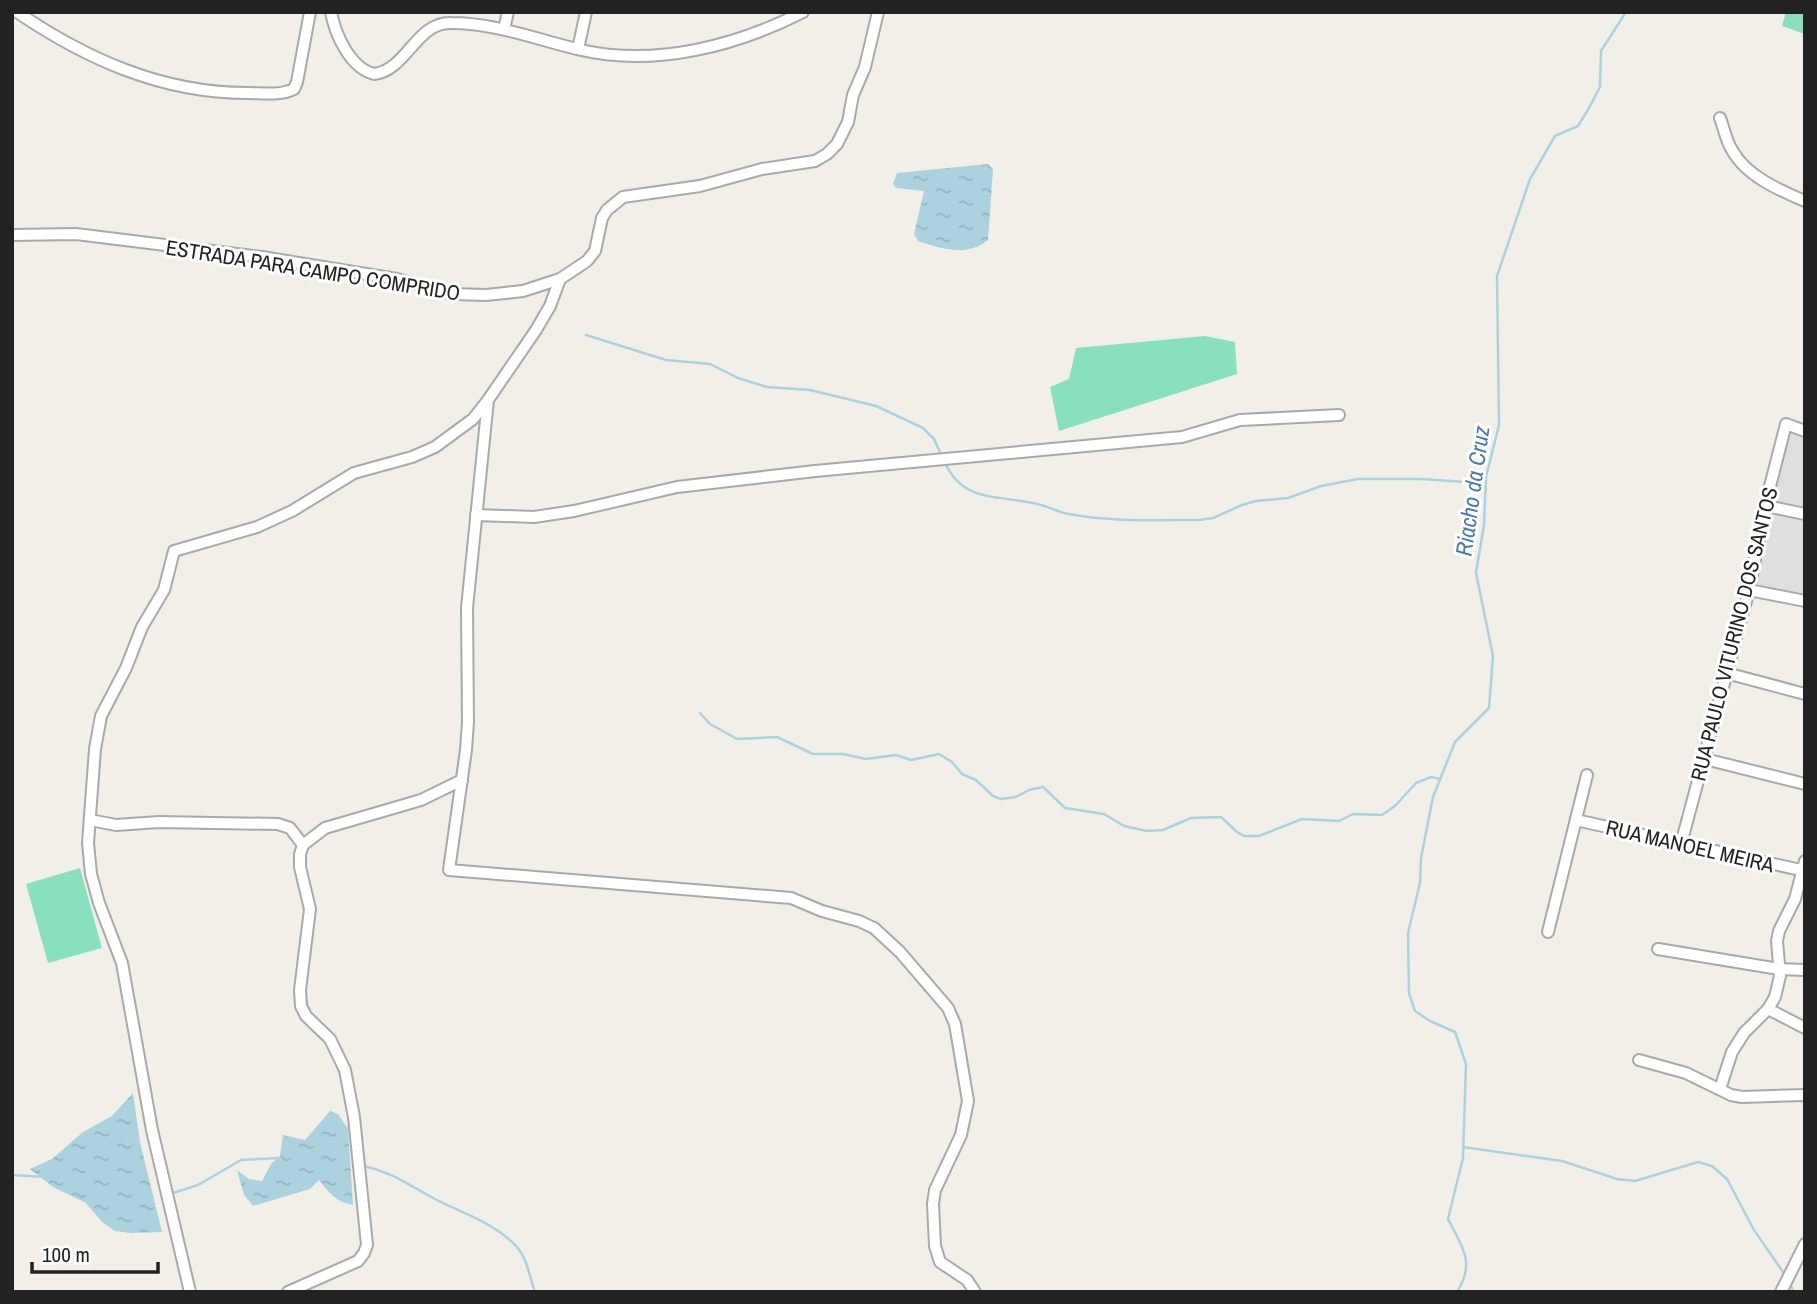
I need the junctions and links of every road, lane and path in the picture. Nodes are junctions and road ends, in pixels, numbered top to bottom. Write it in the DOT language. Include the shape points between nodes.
graph roads {
  1 [pos="17,12"];
  2 [pos="310,12"];
  3 [pos="331,12"];
  4 [pos="508,12"];
  5 [pos="586,12"];
  6 [pos="803,12"];
  7 [pos="878,12"];
  8 [pos="504,29"];
  9 [pos="578,49"];
  10 [pos="1720,118"];
  11 [pos="1805,201"];
  12 [pos="12,235"];
  13 [pos="561,279"];
  14 [pos="488,400"];
  15 [pos="1339,415"];
  16 [pos="1805,431"];
  17 [pos="1766,506"];
  18 [pos="476,514"];
  19 [pos="1805,514"];
  20 [pos="1749,590"];
  21 [pos="1805,601"];
  22 [pos="1726,673"];
  23 [pos="1805,694"];
  24 [pos="1705,759"];
  25 [pos="1587,775"];
  26 [pos="462,780"];
  27 [pos="1805,784"];
  28 [pos="90,820"];
  29 [pos="1576,820"];
  30 [pos="1681,844"];
  31 [pos="303,845"];
  32 [pos="1804,868"];
  33 [pos="1548,932"];
  34 [pos="1658,949"];
  35 [pos="1779,969"];
  36 [pos="1805,970"];
  37 [pos="1768,1009"];
  38 [pos="1805,1028"];
  39 [pos="1639,1060"];
  40 [pos="1720,1088"];
  41 [pos="1805,1095"];
  42 [pos="1805,1244"];
  43 [pos="190,1292"];
  44 [pos="288,1292"];
  45 [pos="975,1292"];
  46 [pos="1781,1292"];
  1 -- 2 [label="street" via="83,53 124,71 197,89 280,94 294,89 297,82"];
  3 -- 8 [label="street" via="348,52 361,68 374,74 390,69 426,32 442,23"];
  4 -- 8 [label="street"];
  5 -- 9 [label="street"];
  6 -- 9 [label="street" via="753,34 693,50 619,56"];
  7 -- 13 [label="street, ESTRADA PARA CAMPO COMPRIDO" via="848,122 827,153 815,161 700,186 623,197 602,218 596,251"];
  8 -- 9 [label="street"];
  10 -- 11 [label="street" via="1731,150 1744,165"];
  12 -- 13 [label="street, ESTRADA PARA CAMPO COMPRIDO" via="76,234 262,257 397,279 453,294 523,290"];
  13 -- 14 [label="street" via="536,330"];
  14 -- 18 [label="street"];
  14 -- 28 [label="street" via="436,447 354,473 257,527 174,551 164,590 101,716"];
  15 -- 18 [label="street" via="1240,420 1182,438 677,487 534,517"];
  16 -- 17 [label="street, RUA PAULO VITURINO DOS SANTOS" via="1786,424"];
  17 -- 19 [label="street"];
  17 -- 20 [label="street, RUA PAULO VITURINO DOS SANTOS"];
  18 -- 26 [label="street" via="467,608 468,722"];
  20 -- 21 [label="street"];
  20 -- 22 [label="street, RUA PAULO VITURINO DOS SANTOS"];
  22 -- 23 [label="street"];
  22 -- 24 [label="street, RUA PAULO VITURINO DOS SANTOS"];
  24 -- 27 [label="street"];
  24 -- 30 [label="street, RUA PAULO VITURINO DOS SANTOS"];
  25 -- 29 [label="street"];
  26 -- 31 [label="street" via="422,800 325,828"];
  26 -- 45 [label="street" via="449,870 791,898 859,920 885,937 948,1008 955,1024 968,1101 961,1135 935,1190 935,1246 940,1262 967,1280"];
  28 -- 31 [label="street" via="116,825 278,824 290,828"];
  28 -- 43 [label="street" via="92,874 122,963 152,1130"];
  29 -- 30 [label="street, RUA MANOEL MEIRA"];
  29 -- 33 [label="street"];
  30 -- 32 [label="street, RUA MANOEL MEIRA"];
  31 -- 44 [label="street" via="300,867 310,909 301,1006 330,1039 345,1070 367,1245 358,1261"];
  32 -- 35 [label="street" via="1779,931"];
  34 -- 35 [label="street"];
  35 -- 36 [label="street"];
  35 -- 37 [label="street" via="1779,984"];
  37 -- 38 [label="street"];
  37 -- 40 [label="street" via="1732,1052"];
  39 -- 40 [label="street"];
  40 -- 41 [label="street" via="1731,1095 1754,1098"];
  42 -- 46 [label="street"];
}
